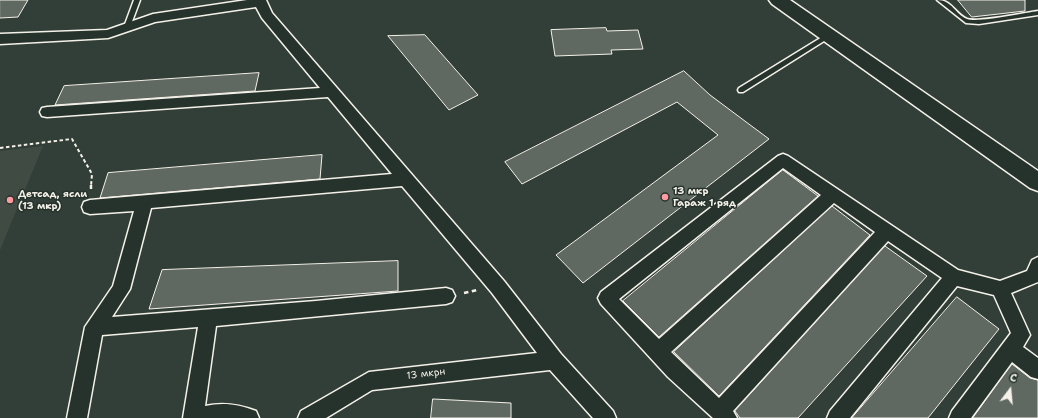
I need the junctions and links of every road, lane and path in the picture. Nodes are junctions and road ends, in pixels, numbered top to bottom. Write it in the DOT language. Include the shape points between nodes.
graph roads {
  1 [pos="137,0"];
  2 [pos="778,0"];
  3 [pos="940,0"];
  4 [pos="261,1"];
  5 [pos="1038,14"];
  6 [pos="127,27"];
  7 [pos="829,36"];
  8 [pos="0,39"];
  9 [pos="741,90"];
  10 [pos="332,92"];
  11 [pos="47,112"];
  12 [pos="0,148"];
  13 [pos="406,179"];
  14 [pos="1038,182"];
  15 [pos="833,194"];
  16 [pos="90,207"];
  17 [pos="887,231"];
  18 [pos="1038,265"];
  19 [pos="954,277"];
  20 [pos="498,287"];
  21 [pos="1000,289"];
  22 [pos="446,296"];
  23 [pos="208,319"];
  24 [pos="94,327"];
  25 [pos="1011,349"];
  26 [pos="658,352"];
  27 [pos="554,360"];
  28 [pos="1038,370"];
  29 [pos="724,414"];
  30 [pos="76,418"];
  31 [pos="194,418"];
  32 [pos="249,418"];
  33 [pos="308,418"];
  34 [pos="606,418"];
  35 [pos="837,418"];
  36 [pos="959,418"];
  1 -- 6 [label="lane"];
  2 -- 7 [label="street"];
  3 -- 5 [label="lane" via="966,21 979,22"];
  4 -- 6 [label="street" via="153,18"];
  4 -- 10 [label="street" via="266,15"];
  6 -- 8 [label="street" via="108,34"];
  7 -- 9 [label="lane"];
  7 -- 14 [label="street"];
  10 -- 11 [label="street"];
  10 -- 13 [label="street"];
  12 -- 16 [label="path" via="72,140 92,174"];
  13 -- 16 [label="street"];
  13 -- 20 [label="street"];
  15 -- 17 [label="street"];
  15 -- 26 [label="street"];
  15 -- 26 [label="street" via="783,160 607,298"];
  16 -- 24 [label="street" via="144,203 120,289"];
  17 -- 19 [label="street"];
  17 -- 29 [label="street"];
  18 -- 21 [label="street" via="1034,276"];
  19 -- 21 [label="street"];
  19 -- 35 [label="street"];
  20 -- 22 [label="path"];
  20 -- 27 [label="street"];
  21 -- 25 [label="street" via="1021,335"];
  22 -- 23 [label="street"];
  23 -- 24 [label="street"];
  23 -- 31 [label="street"];
  24 -- 30 [label="street"];
  25 -- 28 [label="street"];
  25 -- 36 [label="street"];
  26 -- 29 [label="street"];
  27 -- 33 [label="street, 13 мкрн" via="368,381"];
  27 -- 34 [label="street"];
  31 -- 32 [label="street" via="220,412"];
}
